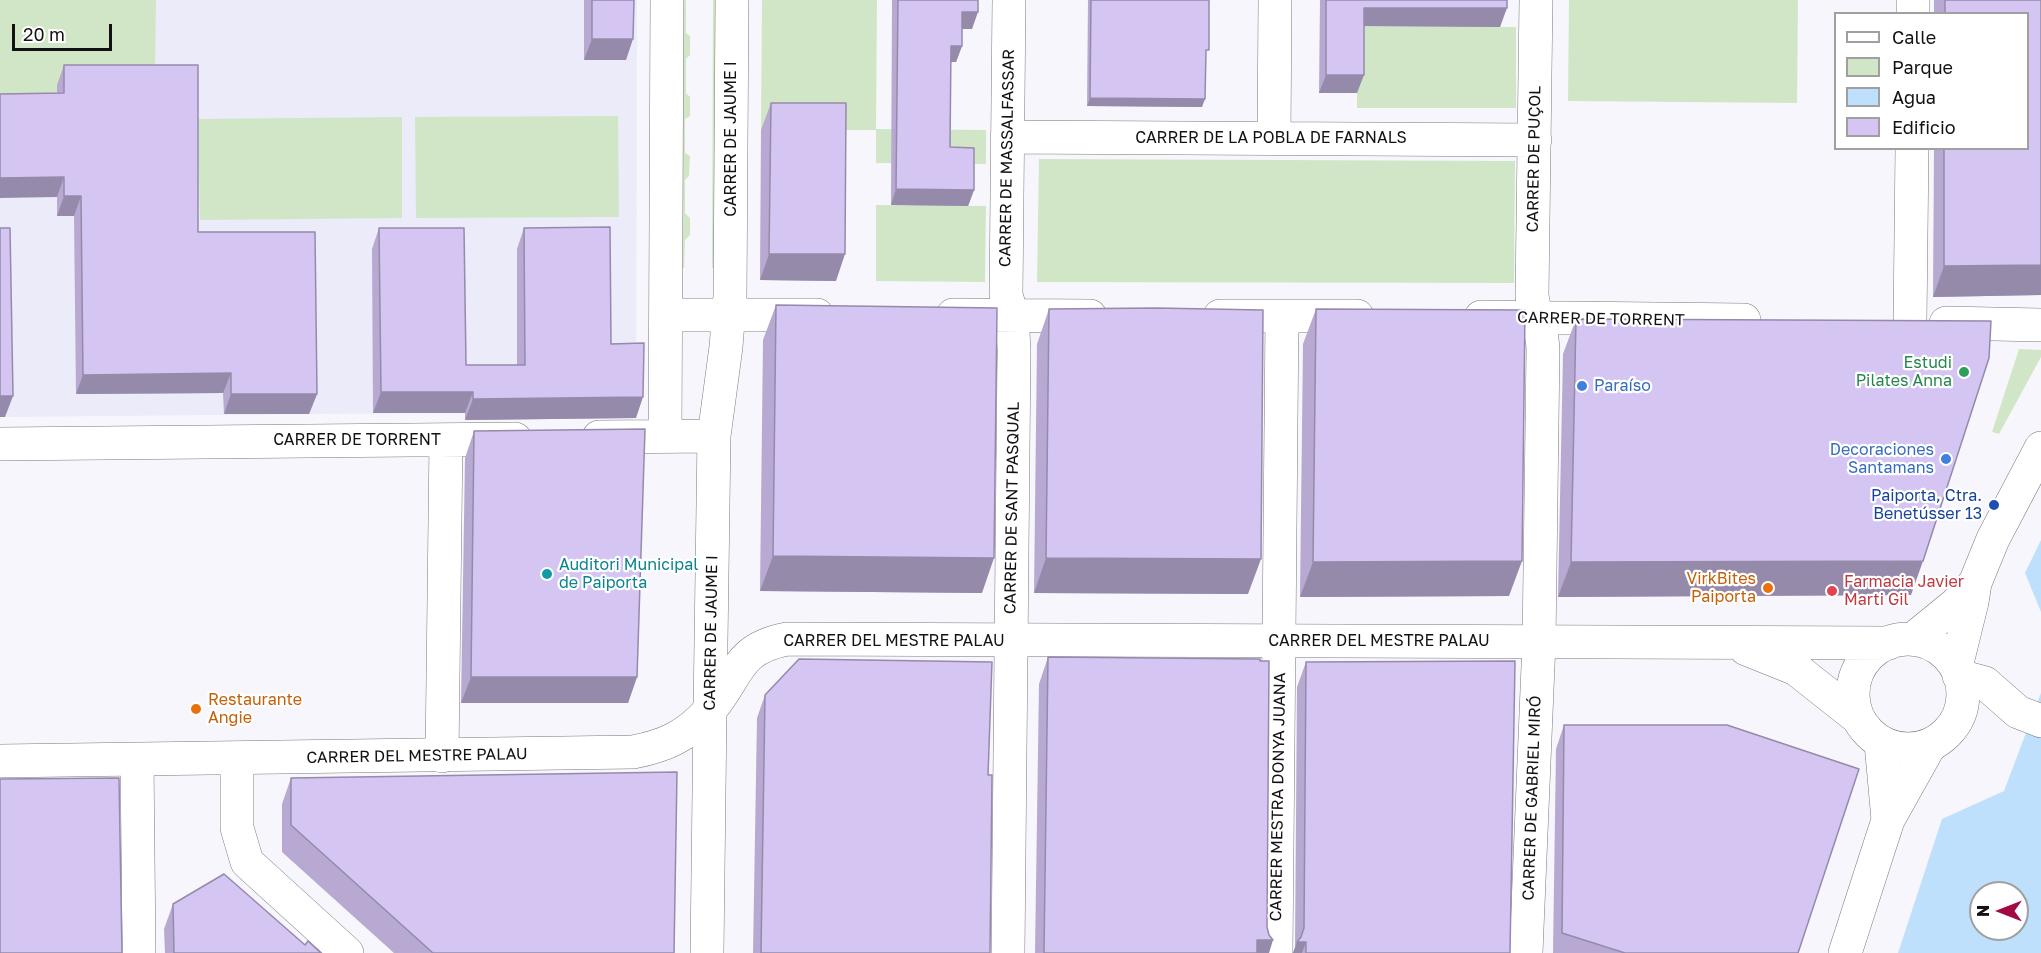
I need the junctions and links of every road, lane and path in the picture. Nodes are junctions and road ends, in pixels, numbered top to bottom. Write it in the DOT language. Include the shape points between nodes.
graph roads {
  1 [pos="667,0"];
  2 [pos="732,0"];
  3 [pos="1009,0"];
  4 [pos="1275,0"];
  5 [pos="1536,0"];
  6 [pos="1007,137"];
  7 [pos="1274,138"];
  8 [pos="1535,140"];
  9 [pos="1912,150"];
  10 [pos="666,315"];
  11 [pos="728,315"];
  12 [pos="842,315"];
  13 [pos="923,315"];
  14 [pos="1012,315"];
  15 [pos="1116,316"];
  16 [pos="1185,316"];
  17 [pos="1282,316"];
  18 [pos="1390,316"];
  19 [pos="1449,317"];
  20 [pos="1537,318"];
  21 [pos="1778,321"];
  22 [pos="2041,325"];
  23 [pos="665,436"];
  24 [pos="714,436"];
  25 [pos="446,440"];
  26 [pos="0,444"];
  27 [pos="2041,448"];
  28 [pos="1975,583"];
  29 [pos="1011,640"];
  30 [pos="1279,641"];
  31 [pos="1901,641"];
  32 [pos="1539,642"];
  33 [pos="1725,643"];
  34 [pos="1957,671"];
  35 [pos="710,711"];
  36 [pos="2030,716"];
  37 [pos="1858,718"];
  38 [pos="1957,720"];
  39 [pos="1881,743"];
  40 [pos="1930,745"];
  41 [pos="442,756"];
  42 [pos="237,758"];
  43 [pos="137,760"];
  44 [pos="0,761"];
  45 [pos="1888,820"];
  46 [pos="139,953"];
  47 [pos="347,953"];
  48 [pos="707,953"];
  49 [pos="1008,953"];
  50 [pos="1276,953"];
  51 [pos="1526,953"];
  52 [pos="1845,953"];
  1 -- 10 [label="street"];
  2 -- 11 [label="street, CARRER DE JAUME I"];
  3 -- 6 [label="street, CARRER DE MASSALFASSAR"];
  4 -- 7 [label="street"];
  5 -- 8 [label="street, CARRER DE PUÇOL"];
  6 -- 7 [label="street, CARRER DE LA POBLA DE FARNALS"];
  6 -- 14 [label="street, CARRER DE MASSALFASSAR" via="1006,295"];
  7 -- 8 [label="street, CARRER DE LA POBLA DE FARNALS"];
  8 -- 20 [label="street, CARRER DE PUÇOL" via="1533,295"];
  9 -- 22 [label="street" via="1896,322"];
  10 -- 11 [label="street"];
  10 -- 23 [label="street"];
  11 -- 12 [label="street"];
  11 -- 24 [label="street, CARRER DE JAUME I"];
  13 -- 14 [label="street"];
  14 -- 15 [label="street"];
  14 -- 29 [label="street, CARRER DE SANT PASQUAL"];
  16 -- 17 [label="street"];
  17 -- 18 [label="street"];
  17 -- 30 [label="street, CARRER MESTRA DONYA JUANA"];
  19 -- 20 [label="street, CARRER DE TORRENT"];
  20 -- 21 [label="street, CARRER DE TORRENT"];
  20 -- 32 [label="street, CARRER DE PUÇOL" via="1543,336"];
  23 -- 24 [label="street, CARRER DE TORRENT"];
  23 -- 25 [label="street, CARRER DE TORRENT"];
  24 -- 35 [label="street, CARRER DE JAUME I"];
  25 -- 26 [label="street, CARRER DE TORRENT"];
  25 -- 41 [label="street"];
  27 -- 28 [label="street" via="1993,539"];
  28 -- 31 [label="street" via="1948,611"];
  28 -- 34 [label="street"];
  29 -- 30 [label="street, CARRER DEL MESTRE PALAU"];
  29 -- 35 [label="street, CARRER DEL MESTRE PALAU" via="772,642 757,649 739,666"];
  29 -- 49 [label="street, CARRER DE SANT PASQUAL"];
  30 -- 32 [label="street, CARRER DEL MESTRE PALAU"];
  30 -- 50 [label="street, CARRER MESTRA DONYA JUANA"];
  31 -- 33 [label="street, CARRER DEL MESTRE PALAU"];
  31 -- 34 [label="street" via="1930,644 1944,652"];
  31 -- 37 [label="street" via="1882,645 1860,668 1853,702"];
  32 -- 33 [label="street, CARRER DEL MESTRE PALAU"];
  32 -- 51 [label="street, CARRER DE GABRIEL MIRÓ"];
  33 -- 37 [label="street, CARRER DEL MESTRE PALAU" via="1796,669"];
  34 -- 36 [label="street" via="1985,683"];
  34 -- 38 [label="street" via="1962,703"];
  35 -- 41 [label="street, CARRER DEL MESTRE PALAU" via="683,735 658,747 633,752"];
  35 -- 48 [label="street, CARRER DE JAUME I"];
  36 -- 38 [label="street"];
  37 -- 39 [label="street"];
  38 -- 40 [label="street" via="1946,735"];
  39 -- 40 [label="street" via="1914,750"];
  39 -- 45 [label="street"];
  40 -- 45 [label="street"];
  41 -- 42 [label="street, CARRER DEL MESTRE PALAU"];
  42 -- 43 [label="street, CARRER DEL MESTRE PALAU"];
  42 -- 47 [label="street" via="237,828 247,862"];
  43 -- 44 [label="street, CARRER DEL MESTRE PALAU"];
  43 -- 46 [label="street"];
  45 -- 52 [label="street"];
}
